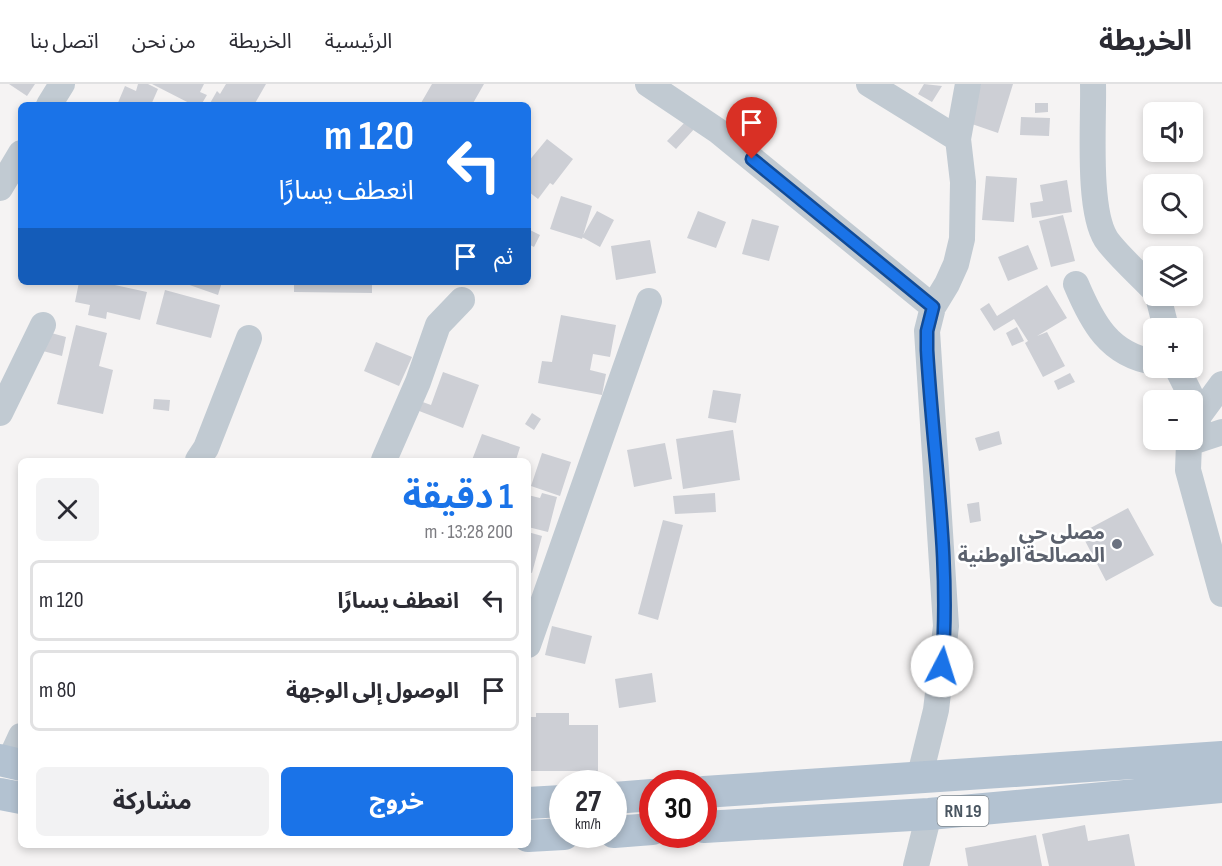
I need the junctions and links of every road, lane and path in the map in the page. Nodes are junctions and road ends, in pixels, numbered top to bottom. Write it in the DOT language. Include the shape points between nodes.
graph roads {
  1 [pos="62,84"];
  2 [pos="648,84"];
  3 [pos="868,84"];
  4 [pos="968,84"];
  5 [pos="1093,84"];
  6 [pos="52,102"];
  7 [pos="958,139"];
  8 [pos="18,158"];
  9 [pos="0,188"];
  10 [pos="1143,279"];
  11 [pos="1076,284"];
  12 [pos="462,300"];
  13 [pos="649,301"];
  14 [pos="933,307"];
  15 [pos="43,325"];
  16 [pos="249,338"];
  17 [pos="1143,361"];
  18 [pos="1222,384"];
  19 [pos="0,413"];
  20 [pos="1203,415"];
  21 [pos="1203,432"];
  22 [pos="1222,432"];
  23 [pos="1191,450"];
  24 [pos="199,458"];
  25 [pos="385,458"];
  26 [pos="1222,594"];
  27 [pos="531,636"];
  28 [pos="1222,757"];
  29 [pos="952,776"];
  30 [pos="912,779"];
  31 [pos="1222,787"];
  32 [pos="717,791"];
  33 [pos="0,794"];
  34 [pos="18,797"];
  35 [pos="549,802"];
  36 [pos="531,803"];
  37 [pos="930,814"];
  38 [pos="717,826"];
  39 [pos="549,835"];
  40 [pos="531,836"];
  41 [pos="915,866"];
  1 -- 6 [label="street"];
  2 -- 14 [label="street" via="726,138"];
  3 -- 7 [label="street"];
  4 -- 7 [label="street"];
  5 -- 10 [label="street" via="1095,201 1100,224 1106,240"];
  7 -- 14 [label="street" via="963,182 962,239 951,274"];
  8 -- 9 [label="street"];
  11 -- 17 [label="street" via="1091,318 1108,340"];
  12 -- 25 [label="street" via="438,325"];
  13 -- 27 [label="street"];
  14 -- 30 [label="street" via="927,350 946,626 936,710"];
  15 -- 19 [label="street"];
  16 -- 24 [label="street"];
  18 -- 20 [label="street"];
  21 -- 22 [label="street"];
  23 -- 26 [label="street" via="1188,470"];
  28 -- 29 [label="main road, RN 19"];
  29 -- 30 [label="main road, RN 19"];
  29 -- 37 [label="main road" via="958,795 954,807"];
  30 -- 32 [label="main road, RN 19"];
  30 -- 37 [label="main road" via="902,787 904,802"];
  31 -- 37 [label="main road, RN 19"];
  33 -- 34 [label="main road"];
  35 -- 36 [label="main road"];
  37 -- 38 [label="main road, RN 19"];
  37 -- 41 [label="street"];
  39 -- 40 [label="main road"];
}
